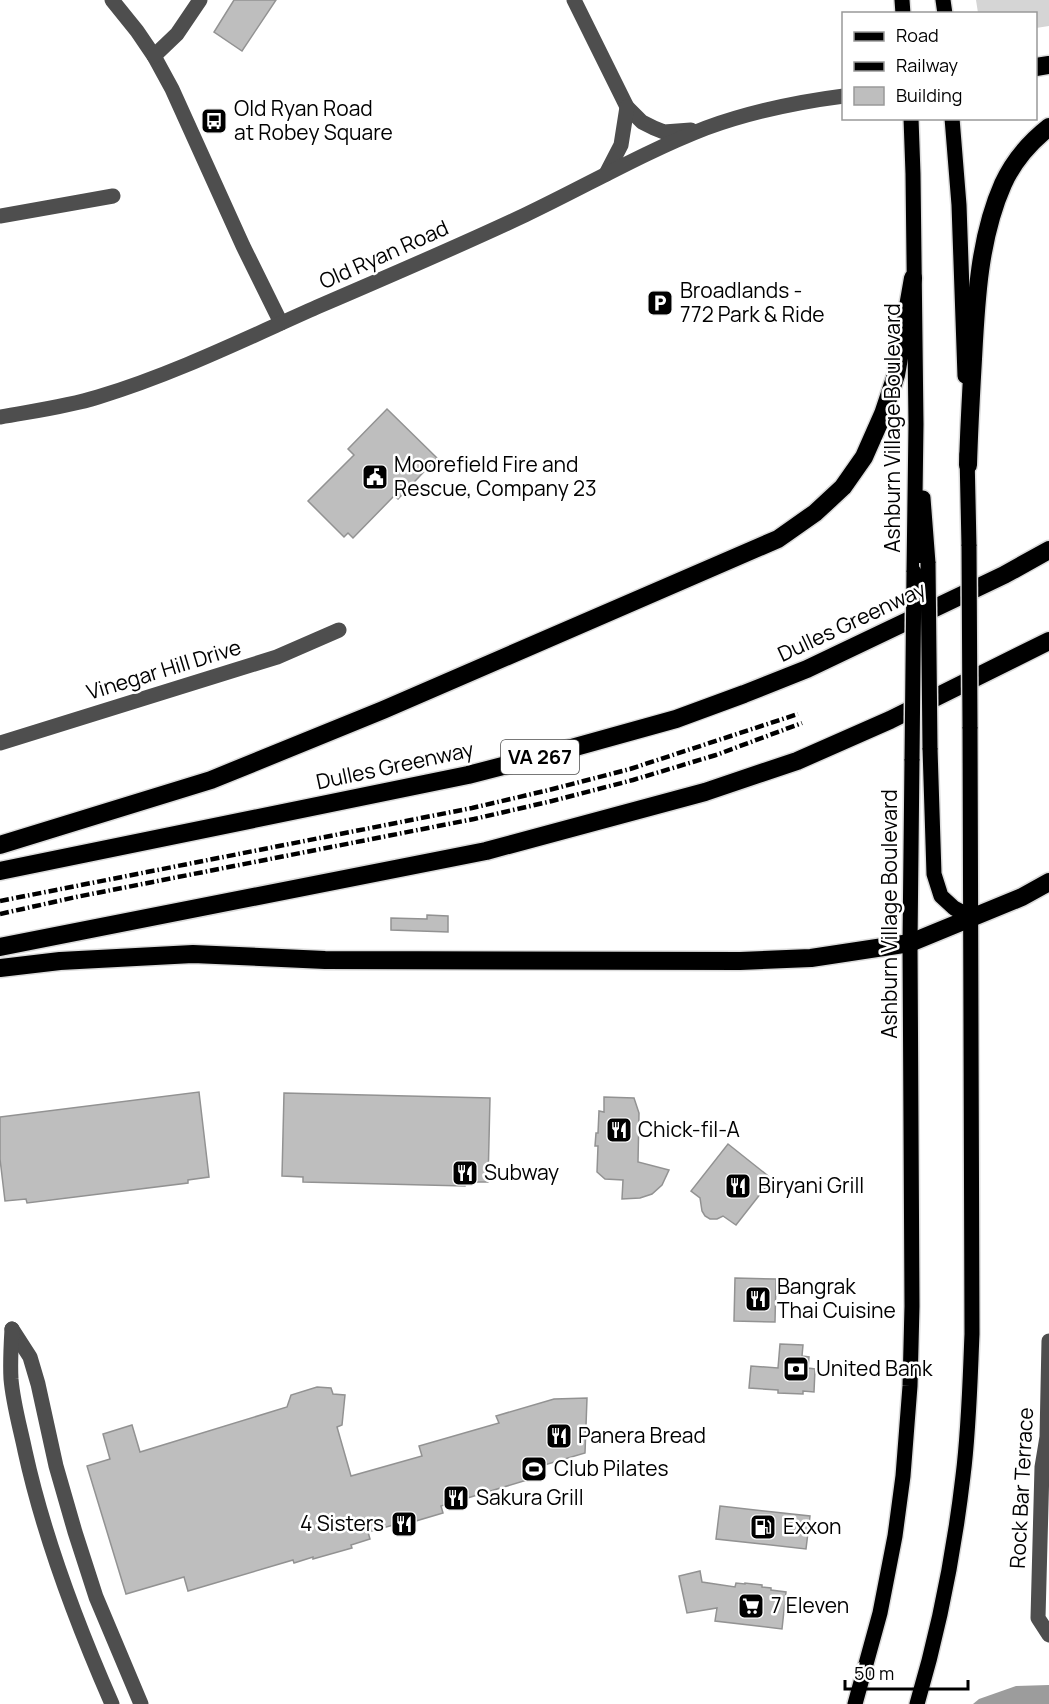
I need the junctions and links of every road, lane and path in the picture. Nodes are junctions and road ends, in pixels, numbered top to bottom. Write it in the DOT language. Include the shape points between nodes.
graph roads {
  1 [pos="112,0"];
  2 [pos="200,0"];
  3 [pos="574,0"];
  4 [pos="154,56"];
  5 [pos="842,96"];
  6 [pos="627,107"];
  7 [pos="911,120"];
  8 [pos="952,120"];
  9 [pos="1049,128"];
  10 [pos="706,129"];
  11 [pos="606,174"];
  12 [pos="113,196"];
  13 [pos="0,216"];
  14 [pos="913,278"];
  15 [pos="281,323"];
  16 [pos="0,417"];
  17 [pos="916,424"];
  18 [pos="968,465"];
  19 [pos="1049,541"];
  20 [pos="1049,550"];
  21 [pos="1004,575"];
  22 [pos="339,630"];
  23 [pos="1049,641"];
  24 [pos="0,743"];
  25 [pos="0,845"];
  26 [pos="0,871"];
  27 [pos="1049,882"];
  28 [pos="971,917"];
  29 [pos="910,943"];
  30 [pos="0,947"];
  31 [pos="0,968"];
  32 [pos="1049,1341"];
  33 [pos="1049,1635"];
  34 [pos="112,1704"];
  35 [pos="141,1704"];
  36 [pos="855,1704"];
  37 [pos="917,1704"];
  1 -- 4 [label="street"];
  2 -- 4 [label="street" via="177,34"];
  3 -- 6 [label="street"];
  4 -- 15 [label="street"];
  5 -- 10 [label="street, Old Ryan Road" via="757,112"];
  6 -- 10 [label="street" via="642,122 664,132"];
  6 -- 11 [label="street" via="621,146"];
  7 -- 14 [label="main road, Ashburn Village Boulevard"];
  8 -- 18 [label="main road"];
  9 -- 18 [label="highway" via="1008,173 981,262"];
  10 -- 11 [label="street, Old Ryan Road"];
  11 -- 15 [label="street, Old Ryan Road" via="516,219"];
  12 -- 13 [label="street"];
  14 -- 17 [label="main road, Ashburn Village Boulevard"];
  14 -- 25 [label="highway" via="896,375 864,457 843,487 816,513 778,539 383,710 210,780"];
  15 -- 16 [label="street, Old Ryan Road" via="211,356 135,385 73,404"];
  17 -- 28 [label="main road, bridge" via="928,563 934,874 941,896"];
  17 -- 29 [label="main road, Ashburn Village Boulevard, bridge"];
  18 -- 28 [label="main road, bridge"];
  19 -- 21 [label="highway"];
  20 -- 21 [label="highway, Dulles Greenway / VA 267"];
  21 -- 26 [label="highway, Dulles Greenway / VA 267" via="807,669 676,719 468,775"];
  22 -- 24 [label="street, Vinegar Hill Drive" via="278,657"];
  23 -- 30 [label="highway" via="890,720 797,760 705,792 486,851"];
  27 -- 28 [label="highway"];
  28 -- 29 [label="highway"];
  28 -- 37 [label="main road" via="969,1405 953,1546"];
  29 -- 31 [label="highway" via="811,958 740,961 325,960 193,954"];
  29 -- 36 [label="main road, Ashburn Village Boulevard" via="910,1386 895,1536 880,1613"];
  32 -- 33 [label="street, Rock Bar Terrace" via="1038,1618"];
  34 -- 35 [label="street" via="64,1586 29,1471 11,1378 12,1329 30,1357 75,1532 96,1597"];
}
